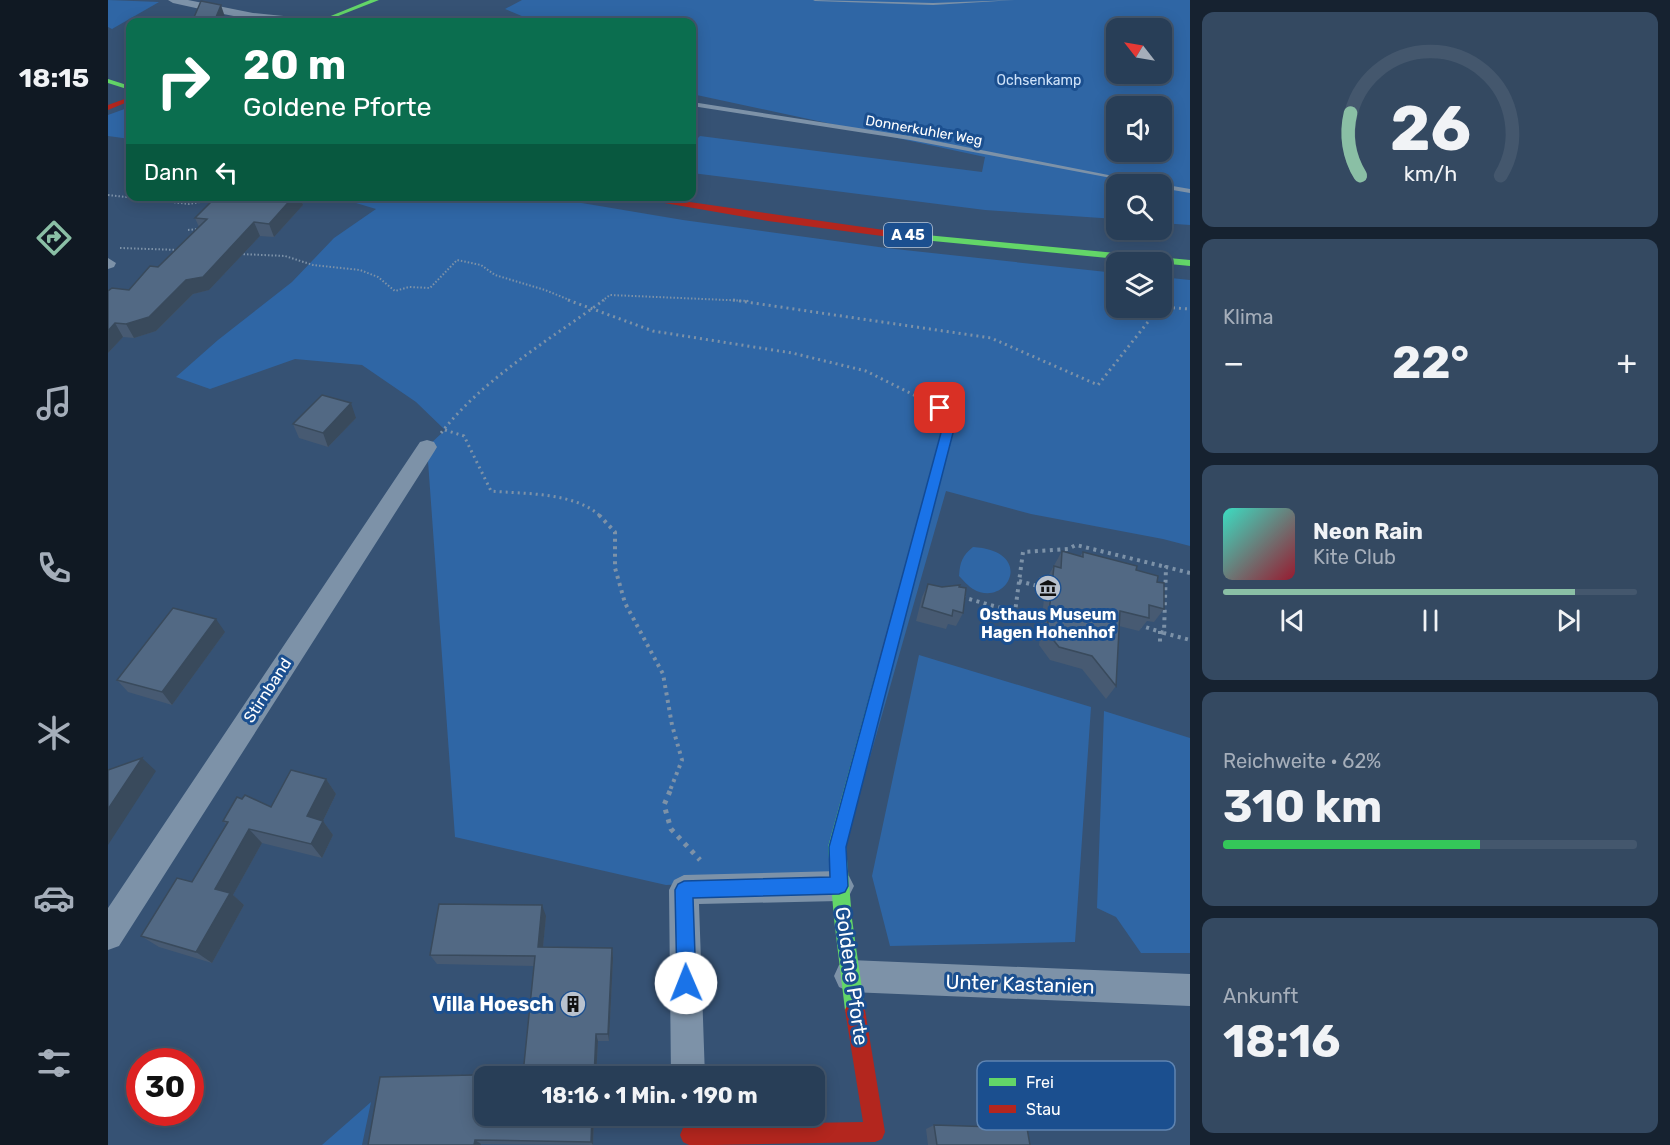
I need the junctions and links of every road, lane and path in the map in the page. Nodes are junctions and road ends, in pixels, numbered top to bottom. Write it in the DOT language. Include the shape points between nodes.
graph roads {
  1 [pos="172,0"];
  2 [pos="376,0"];
  3 [pos="815,0"];
  4 [pos="1013,0"];
  5 [pos="273,18"];
  6 [pos="329,18"];
  7 [pos="126,101"];
  8 [pos="696,105"];
  9 [pos="108,108"];
  10 [pos="1106,175"];
  11 [pos="1172,188"];
  12 [pos="1190,191"];
  13 [pos="108,195"];
  14 [pos="126,197"];
  15 [pos="162,201"];
  16 [pos="208,201"];
  17 [pos="661,201"];
  18 [pos="206,223"];
  19 [pos="188,230"];
  20 [pos="182,250"];
  21 [pos="239,254"];
  22 [pos="110,258"];
  23 [pos="1190,263"];
  24 [pos="1172,308"];
  25 [pos="591,309"];
  26 [pos="1190,309"];
  27 [pos="1151,318"];
  28 [pos="940,408"];
  29 [pos="445,430"];
  30 [pos="432,442"];
  31 [pos="1166,567"];
  32 [pos="1190,573"];
  33 [pos="1019,581"];
  34 [pos="1045,588"];
  35 [pos="955,594"];
  36 [pos="1139,625"];
  37 [pos="1162,632"];
  38 [pos="1190,640"];
  39 [pos="1160,645"];
  40 [pos="839,886"];
  41 [pos="684,890"];
  42 [pos="108,935"];
  43 [pos="850,976"];
  44 [pos="1190,990"];
  45 [pos="688,1066"];
  46 [pos="689,1132"];
  1 -- 5 [label="street"];
  2 -- 6 [label="main road"];
  3 -- 4 [label="lane" via="933,4"];
  7 -- 9 [label="main road"];
  8 -- 10 [label="lane, Donnerkuhler Weg" via="910,138"];
  11 -- 12 [label="lane"];
  13 -- 14 [label="path"];
  15 -- 16 [label="path"];
  17 -- 23 [label="main road, A 45" via="1001,246"];
  18 -- 19 [label="path" via="199,229"];
  20 -- 22 [label="path" via="146,247"];
  21 -- 25 [label="path" via="285,256 313,265 360,270 378,277 395,291 430,288 457,261 481,265 495,274"];
  24 -- 26 [label="path"];
  25 -- 27 [label="path" via="610,295 743,300 991,338 1098,385"];
  25 -- 28 [label="path" via="653,331 792,353 866,370"];
  25 -- 29 [label="path" via="482,390 459,410"];
  28 -- 40 [label="main road" via="948,429 837,847"];
  29 -- 30 [label="path"];
  29 -- 41 [label="path" via="464,436 480,478 491,491 564,498 596,513 615,532 615,568 622,594 663,674 682,760 664,805 670,829 702,863"];
  30 -- 42 [label="street, Stirnband"];
  31 -- 32 [label="path"];
  31 -- 33 [label="path" via="1076,544 1068,549 1023,552"];
  31 -- 37 [label="path"];
  33 -- 34 [label="path"];
  33 -- 35 [label="path" via="1015,612"];
  36 -- 37 [label="path"];
  37 -- 38 [label="path"];
  37 -- 39 [label="path"];
  40 -- 41 [label="street, Goldene Pforte"];
  40 -- 43 [label="main road, Goldene Pforte"];
  41 -- 45 [label="street"];
  43 -- 44 [label="street, Unter Kastanien"];
  43 -- 46 [label="main road, Goldene Pforte" via="875,1132"];
}
